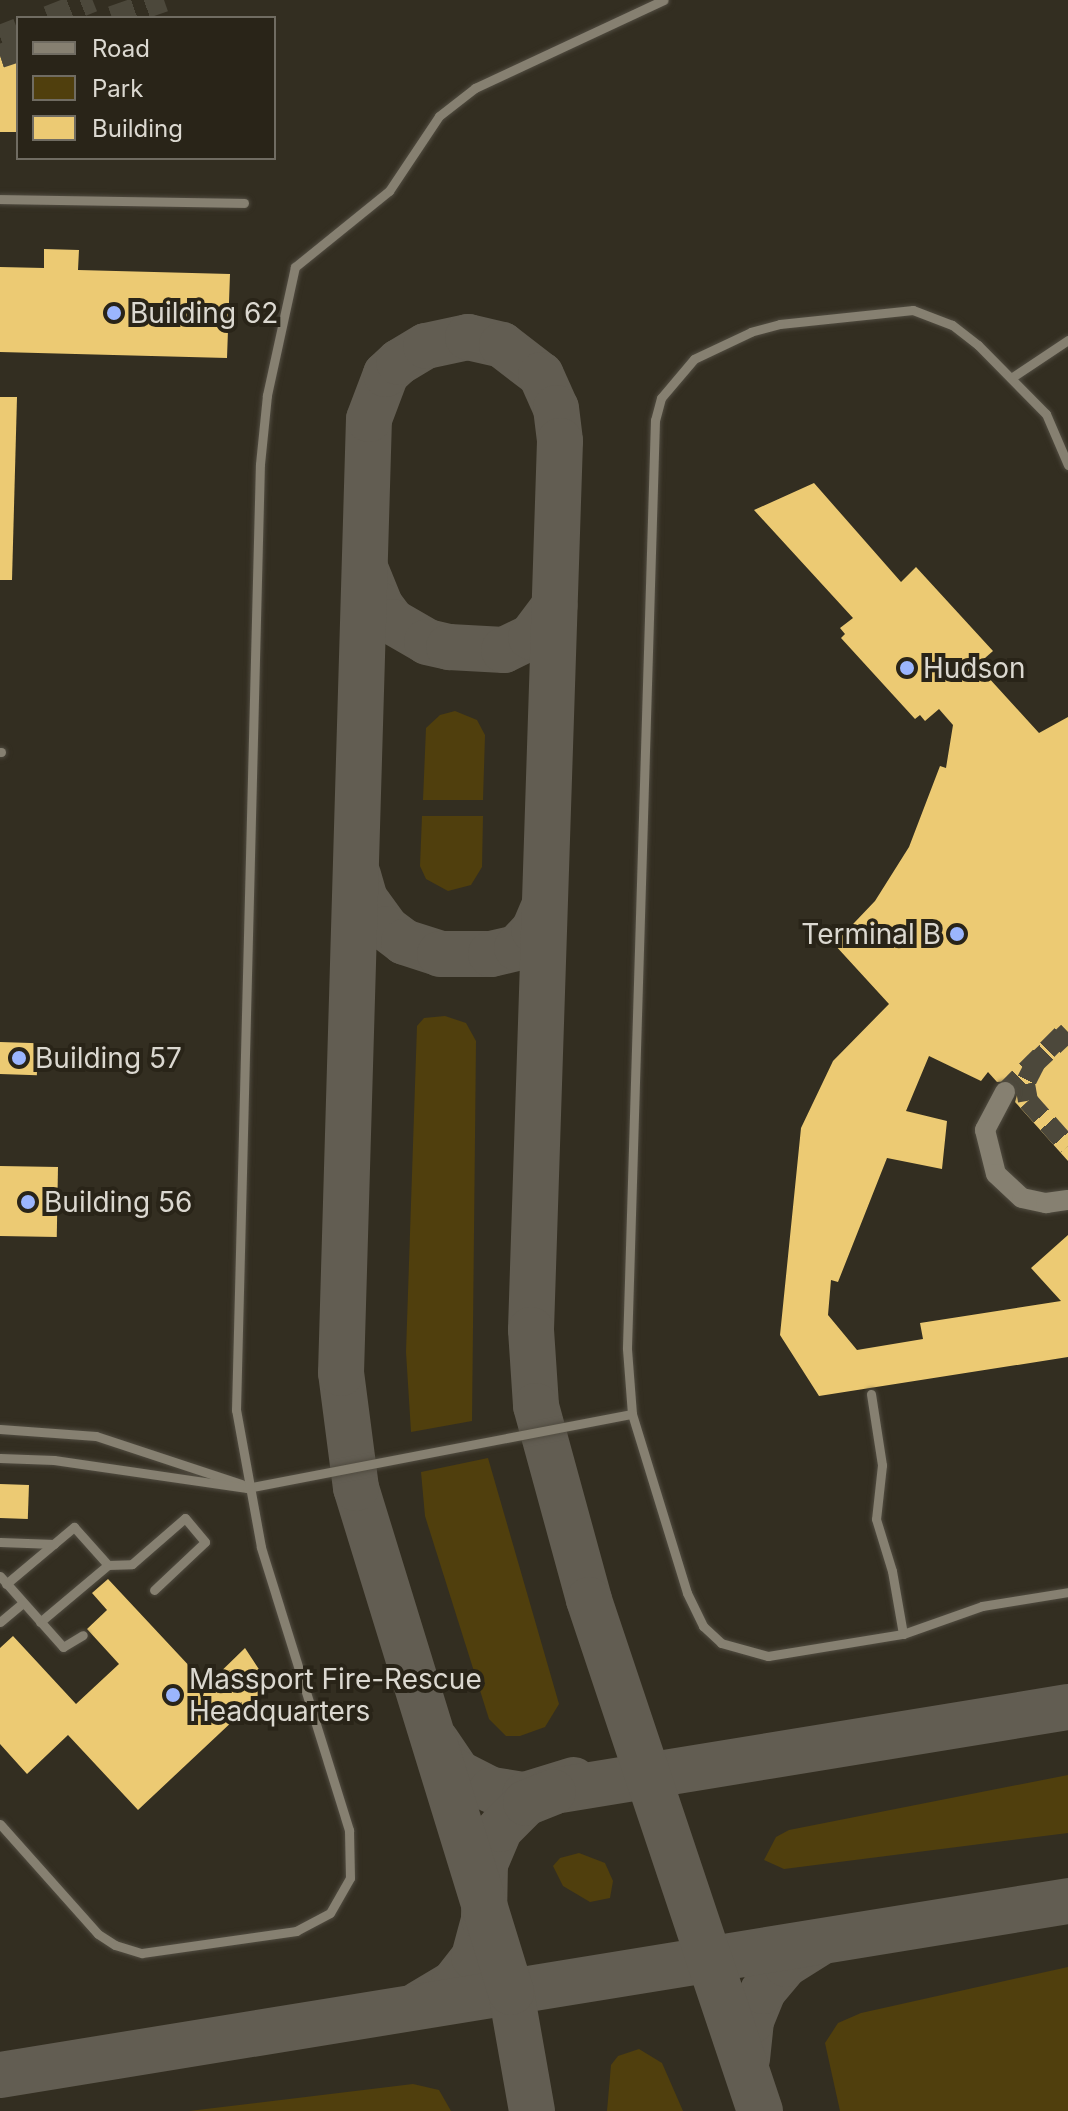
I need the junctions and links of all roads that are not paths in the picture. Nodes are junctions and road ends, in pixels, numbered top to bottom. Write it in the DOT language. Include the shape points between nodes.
graph roads {
  1 [pos="664,0"];
  2 [pos="0,199"];
  3 [pos="244,203"];
  4 [pos="1068,340"];
  5 [pos="1011,378"];
  6 [pos="1068,465"];
  7 [pos="1005,1092"];
  8 [pos="1068,1200"];
  9 [pos="871,1394"];
  10 [pos="632,1414"];
  11 [pos="0,1429"];
  12 [pos="0,1458"];
  13 [pos="247,1488"];
  14 [pos="0,1542"];
  15 [pos="54,1544"];
  16 [pos="108,1565"];
  17 [pos="3,1580"];
  18 [pos="154,1590"];
  19 [pos="1068,1592"];
  20 [pos="23,1603"];
  21 [pos="0,1622"];
  22 [pos="40,1622"];
  23 [pos="903,1634"];
  24 [pos="83,1635"];
  25 [pos="0,1824"];
  1 -- 13 [label="lane" via="457,99 439,116 389,191 301,260 291,279 267,395 259,480 235,1334 236,1410"];
  2 -- 3 [label="lane"];
  4 -- 5 [label="lane"];
  5 -- 6 [label="lane" via="1046,414"];
  5 -- 10 [label="lane" via="952,325 934,315 896,310 780,324 738,337 694,359 661,398 655,420 627,1349"];
  7 -- 8 [label="main road" via="985,1130 996,1174 1022,1198"];
  9 -- 23 [label="lane" via="882,1465 876,1519"];
  10 -- 13 [label="lane"];
  10 -- 23 [label="lane" via="692,1607 716,1639 743,1653 768,1656"];
  11 -- 13 [label="lane" via="96,1436 217,1472"];
  12 -- 13 [label="lane" via="66,1461"];
  13 -- 25 [label="lane" via="353,1847 350,1878 330,1913 296,1931 265,1936 155,1952 115,1945"];
  14 -- 15 [label="lane"];
  15 -- 16 [label="lane" via="74,1527"];
  15 -- 17 [label="lane"];
  16 -- 18 [label="lane" via="132,1564 185,1518 205,1542"];
  16 -- 22 [label="lane"];
  17 -- 20 [label="lane"];
  19 -- 23 [label="lane" via="982,1606"];
  20 -- 21 [label="lane"];
  20 -- 22 [label="lane"];
  22 -- 24 [label="lane" via="63,1647"];
}
